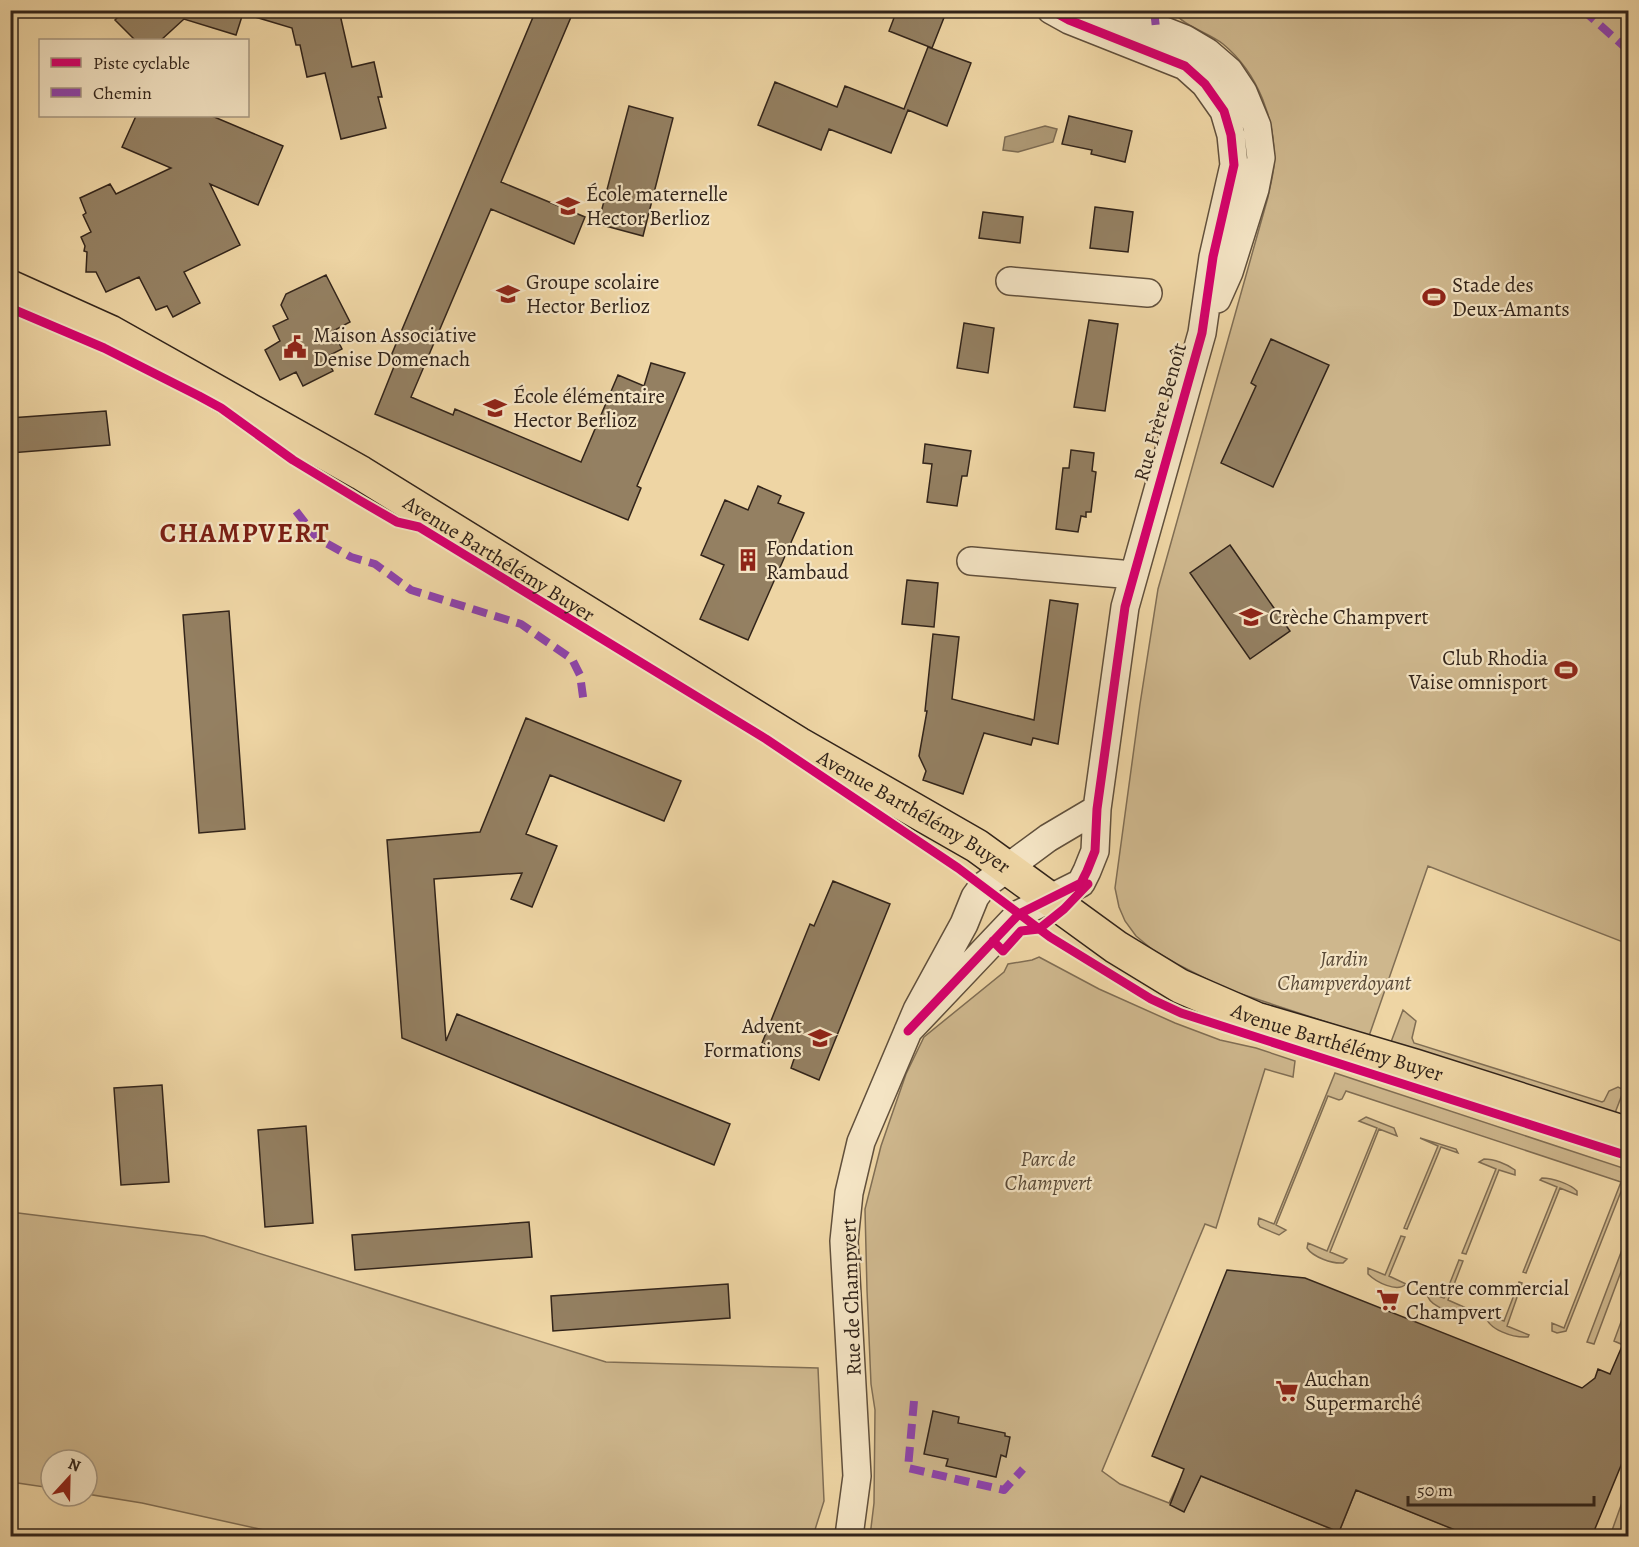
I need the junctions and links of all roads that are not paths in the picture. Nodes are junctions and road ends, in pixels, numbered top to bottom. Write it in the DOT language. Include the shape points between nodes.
graph roads {
  1 [pos="1051,10"];
  2 [pos="1111,10"];
  3 [pos="1155,19"];
  4 [pos="1159,55"];
  5 [pos="1010,281"];
  6 [pos="10,287"];
  7 [pos="1148,293"];
  8 [pos="1202,333"];
  9 [pos="971,561"];
  10 [pos="1133,575"];
  11 [pos="1097,809"];
  12 [pos="1009,868"];
  13 [pos="1050,898"];
  14 [pos="908,1031"];
  15 [pos="1629,1134"];
  16 [pos="849,1536"];
  1 -- 4 [label="street, Rue Frère Benoît"];
  2 -- 3 [label="street, Rue Frère Benoît"];
  3 -- 4 [label="street"];
  3 -- 8 [label="street, Rue Frère Benoît" via="1229,71 1257,126 1261,158 1255,189 1229,272"];
  4 -- 8 [label="street, Rue Frère Benoît" via="1185,66 1205,84 1224,111 1231,135 1234,165 1213,257"];
  5 -- 7 [label="street"];
  6 -- 12 [label="main road, Avenue Barthélémy Buyer" via="110,332 317,447 799,744"];
  8 -- 10 [label="street, Rue Frère Benoît"];
  9 -- 10 [label="street"];
  10 -- 11 [label="street, Rue Frère Benoît" via="1125,607"];
  11 -- 12 [label="street, Rue de Champvert" via="1048,838"];
  11 -- 13 [label="street, Rue Frère Benoît" via="1095,851 1081,883"];
  12 -- 13 [label="main road, Avenue Barthélémy Buyer"];
  12 -- 14 [label="street, Rue de Champvert" via="983,886 975,897"];
  13 -- 14 [label="street, Rue de Champvert" via="1019,914"];
  13 -- 15 [label="main road, Avenue Barthélémy Buyer" via="1116,947 1180,986 1256,1019"];
  14 -- 16 [label="street, Rue de Champvert" via="861,1142 849,1193 844,1241 857,1476"];
}
